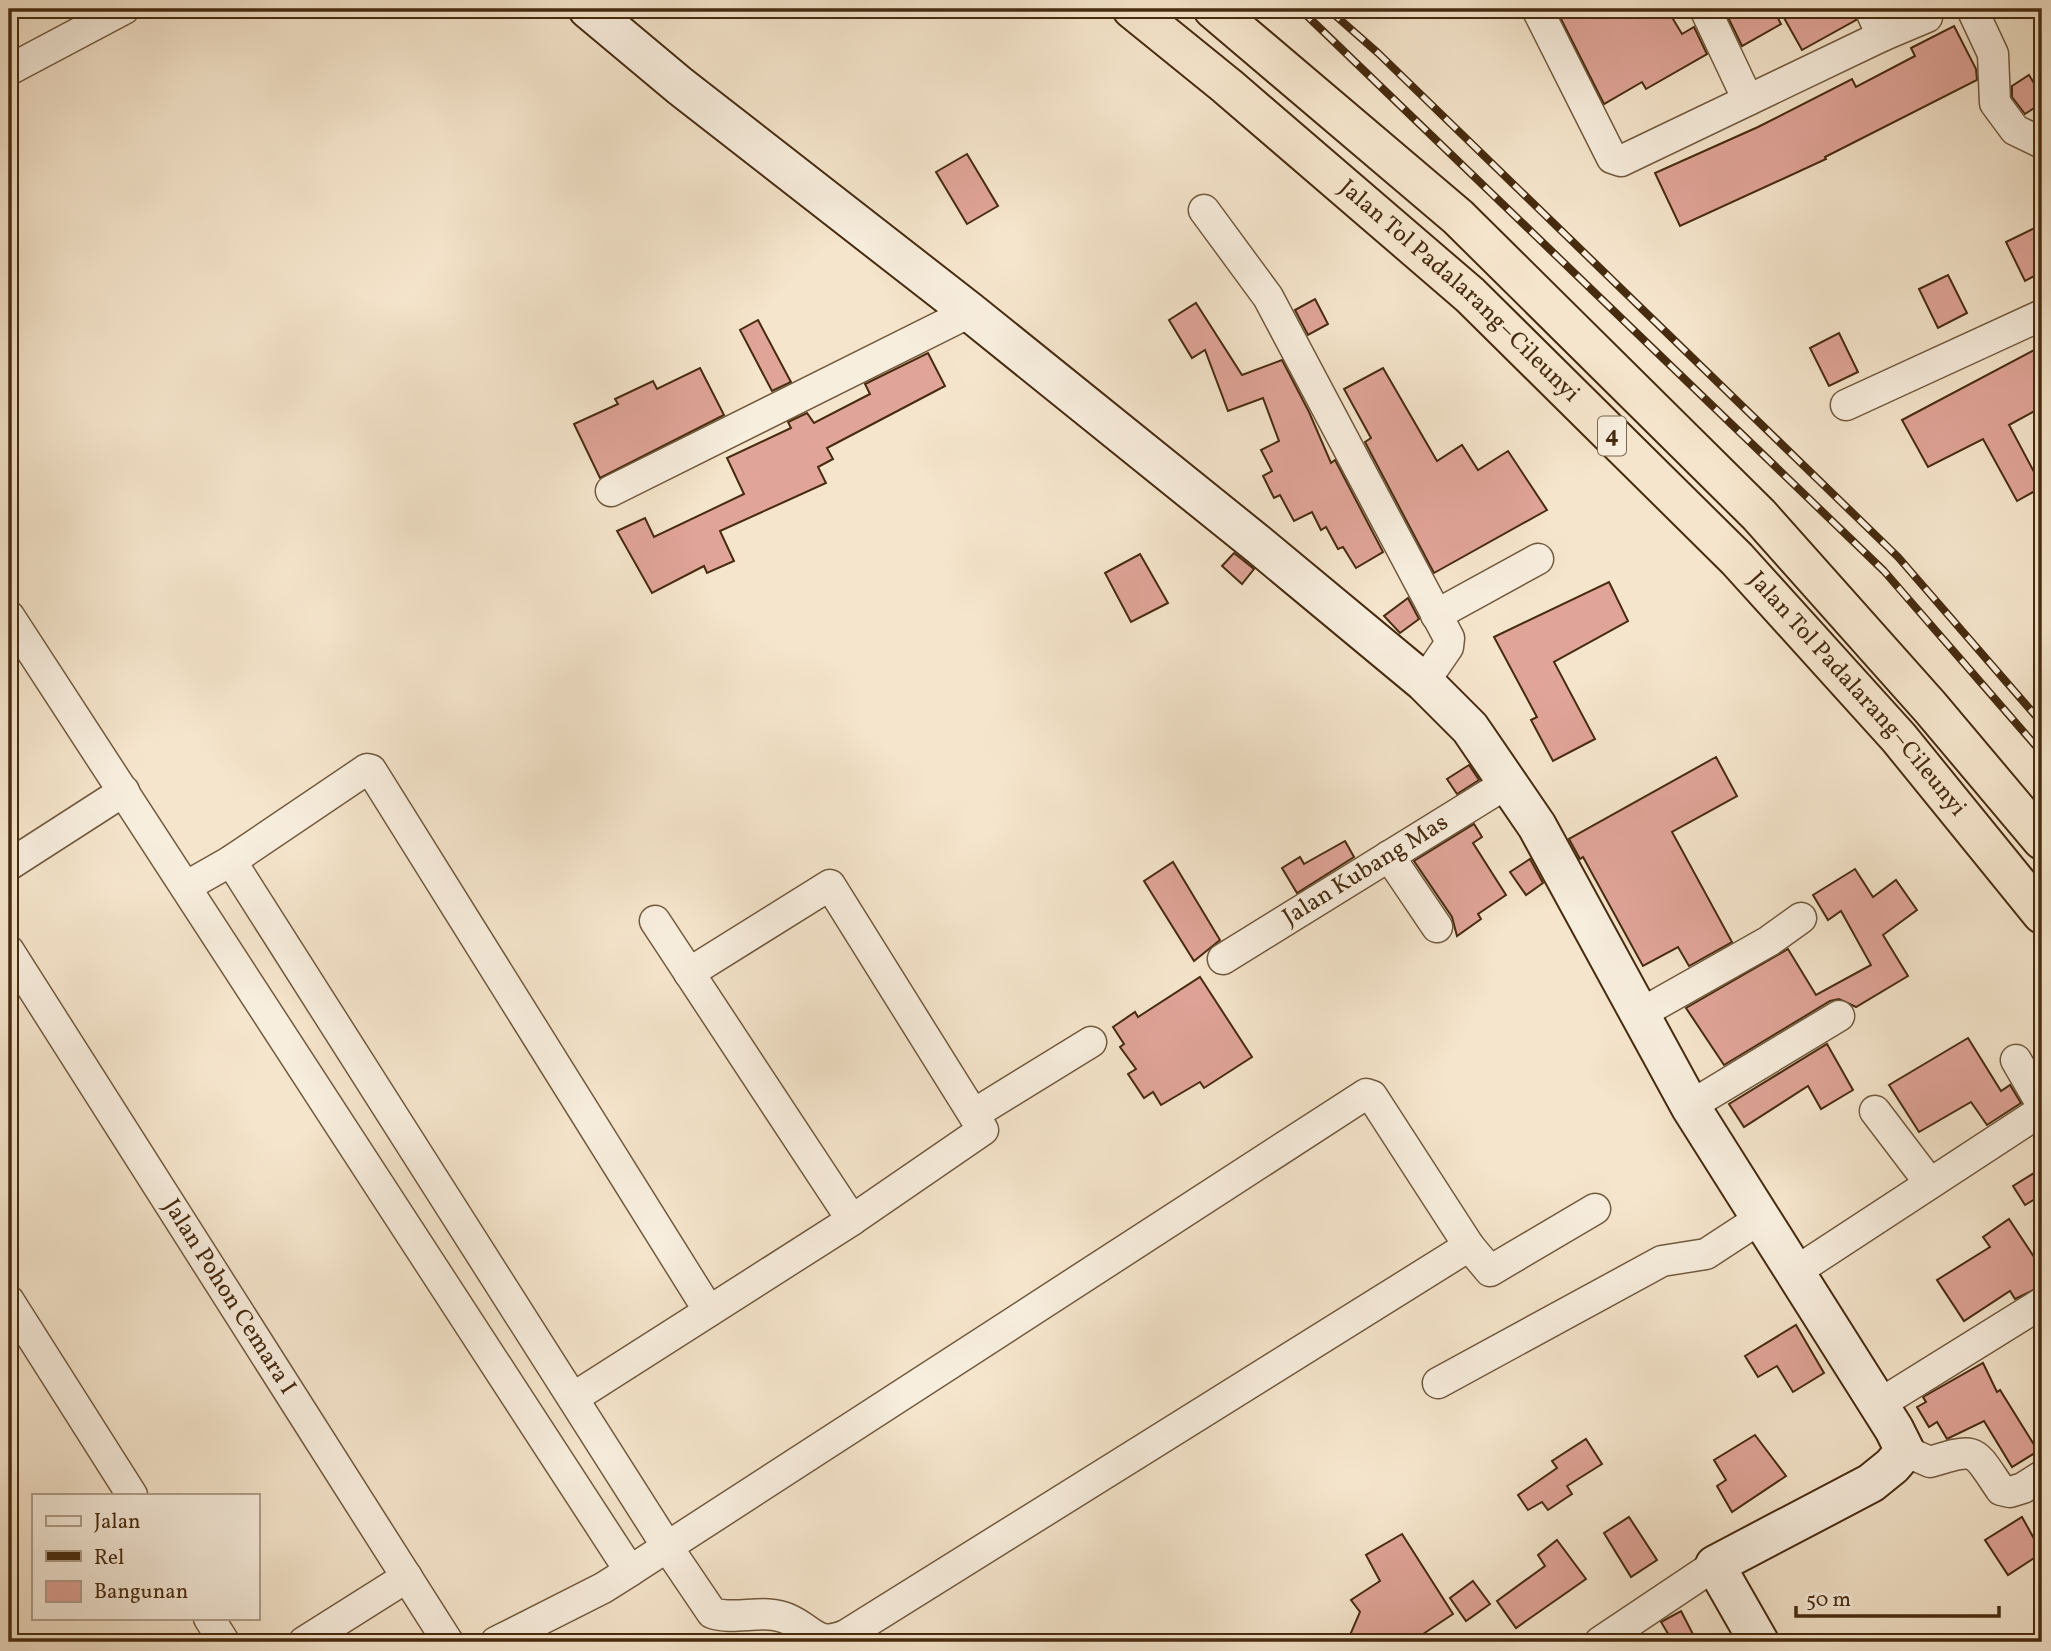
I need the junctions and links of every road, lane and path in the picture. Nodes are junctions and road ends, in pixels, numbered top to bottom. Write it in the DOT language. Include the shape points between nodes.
graph roads {
  1 [pos="124,9"];
  2 [pos="588,9"];
  3 [pos="1132,9"];
  4 [pos="1213,9"];
  5 [pos="1537,9"];
  6 [pos="1705,9"];
  7 [pos="1870,9"];
  8 [pos="1972,9"];
  9 [pos="1927,17"];
  10 [pos="1882,36"];
  11 [pos="9,70"];
  12 [pos="1748,100"];
  13 [pos="2042,143"];
  14 [pos="1204,210"];
  15 [pos="970,312"];
  16 [pos="2042,315"];
  17 [pos="1846,405"];
  18 [pos="611,491"];
  19 [pos="1538,559"];
  20 [pos="1436,615"];
  21 [pos="9,616"];
  22 [pos="1424,682"];
  23 [pos="1509,782"];
  24 [pos="124,791"];
  25 [pos="2042,840"];
  26 [pos="1389,856"];
  27 [pos="231,861"];
  28 [pos="9,865"];
  29 [pos="187,886"];
  30 [pos="2042,914"];
  31 [pos="1801,918"];
  32 [pos="655,921"];
  33 [pos="1437,927"];
  34 [pos="9,951"];
  35 [pos="1223,958"];
  36 [pos="689,973"];
  37 [pos="1638,1015"];
  38 [pos="1839,1016"];
  39 [pos="1091,1042"];
  40 [pos="2016,1060"];
  41 [pos="1690,1106"];
  42 [pos="1875,1111"];
  43 [pos="974,1114"];
  44 [pos="1929,1182"];
  45 [pos="1595,1209"];
  46 [pos="1761,1218"];
  47 [pos="852,1220"];
  48 [pos="1469,1246"];
  49 [pos="1795,1272"];
  50 [pos="9,1301"];
  51 [pos="2042,1303"];
  52 [pos="709,1311"];
  53 [pos="1438,1383"];
  54 [pos="573,1398"];
  55 [pos="1878,1405"];
  56 [pos="1905,1451"];
  57 [pos="2042,1476"];
  58 [pos="131,1494"];
  59 [pos="666,1545"];
  60 [pos="1716,1565"];
  61 [pos="630,1571"];
  62 [pos="407,1577"];
  63 [pos="210,1620"];
  64 [pos="224,1642"];
  65 [pos="304,1642"];
  66 [pos="448,1642"];
  67 [pos="496,1642"];
  68 [pos="1600,1642"];
  69 [pos="1759,1642"];
  1 -- 11 [label="street"];
  2 -- 15 [label="street"];
  3 -- 30 [label="highway, Jalan Tol Padalarang–Cileunyi / 4" via="1470,295 1728,550 1899,738"];
  4 -- 25 [label="highway, Jalan Tol Padalarang–Cileunyi / 4" via="1458,217 1759,515"];
  5 -- 12 [label="street" via="1612,158 1632,158"];
  6 -- 12 [label="street"];
  7 -- 10 [label="street"];
  8 -- 13 [label="street" via="1993,54 1995,103 2015,130"];
  9 -- 10 [label="street"];
  10 -- 12 [label="street"];
  14 -- 20 [label="street" via="1268,298"];
  15 -- 18 [label="street"];
  15 -- 22 [label="street"];
  16 -- 17 [label="street"];
  19 -- 20 [label="street"];
  20 -- 22 [label="street" via="1449,638 1448,647"];
  21 -- 24 [label="street"];
  22 -- 23 [label="street" via="1470,728"];
  23 -- 26 [label="street, Jalan Kubang Mas"];
  23 -- 37 [label="street"];
  24 -- 28 [label="street"];
  24 -- 29 [label="street"];
  26 -- 33 [label="street"];
  26 -- 35 [label="street, Jalan Kubang Mas"];
  27 -- 29 [label="street"];
  27 -- 52 [label="street" via="371,770"];
  27 -- 54 [label="street"];
  29 -- 61 [label="street"];
  31 -- 37 [label="street"];
  32 -- 36 [label="street"];
  34 -- 62 [label="street, Jalan Pohon Cemara I"];
  36 -- 43 [label="street" via="831,885"];
  36 -- 47 [label="street"];
  37 -- 41 [label="street"];
  38 -- 41 [label="street"];
  39 -- 43 [label="street"];
  40 -- 44 [label="street" via="2042,1105 2041,1111"];
  41 -- 46 [label="street"];
  42 -- 44 [label="street"];
  43 -- 47 [label="street" via="983,1130"];
  44 -- 49 [label="street"];
  45 -- 48 [label="street" via="1494,1270 1486,1268"];
  46 -- 49 [label="street"];
  46 -- 53 [label="street" via="1706,1254 1662,1261"];
  47 -- 52 [label="street"];
  48 -- 59 [label="street" via="835,1640 820,1640 786,1618 712,1613"];
  48 -- 59 [label="street" via="1366,1094"];
  49 -- 55 [label="street"];
  50 -- 58 [label="street"];
  51 -- 55 [label="street"];
  52 -- 54 [label="street"];
  54 -- 59 [label="street"];
  55 -- 56 [label="street"];
  56 -- 57 [label="street" via="1930,1462 1968,1452 1980,1459 2001,1490 2010,1492"];
  56 -- 60 [label="street" via="1871,1483"];
  59 -- 61 [label="street"];
  60 -- 68 [label="street"];
  60 -- 69 [label="street"];
  61 -- 67 [label="street"];
  62 -- 65 [label="street"];
  62 -- 66 [label="street, Jalan Pohon Cemara I"];
  63 -- 64 [label="street"];
}
